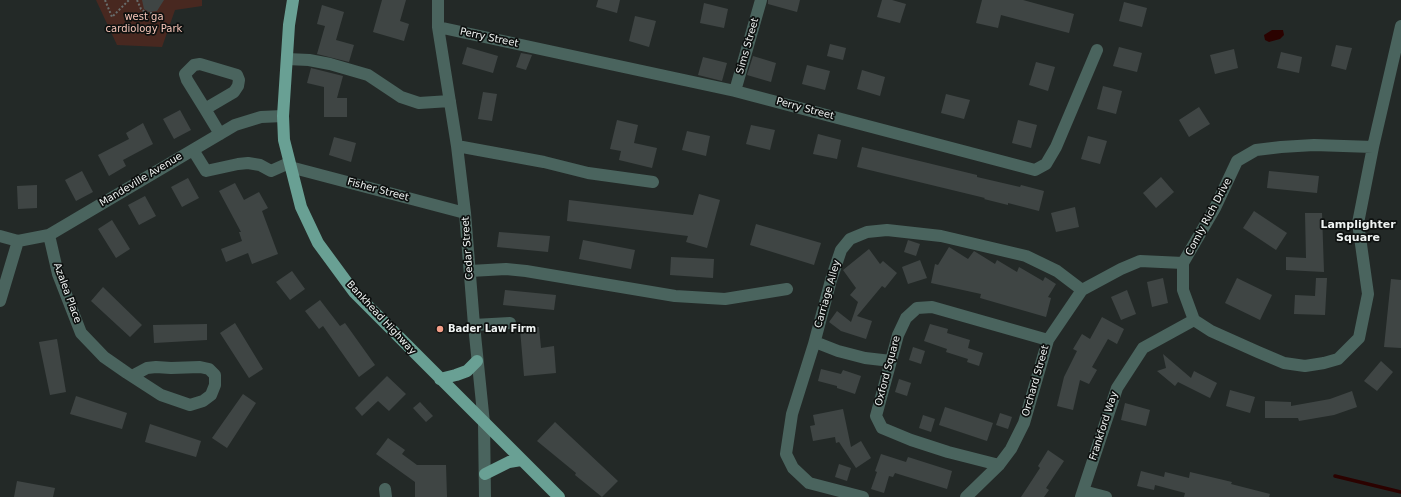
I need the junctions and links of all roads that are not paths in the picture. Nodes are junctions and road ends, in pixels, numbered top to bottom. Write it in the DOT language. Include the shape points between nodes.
graph roads {
  1 [pos="293,0"];
  2 [pos="438,0"];
  3 [pos="761,0"];
  4 [pos="1401,26"];
  5 [pos="438,27"];
  6 [pos="1097,50"];
  7 [pos="287,59"];
  8 [pos="735,91"];
  9 [pos="450,101"];
  10 [pos="204,109"];
  11 [pos="283,116"];
  12 [pos="220,134"];
  13 [pos="457,146"];
  14 [pos="1373,147"];
  15 [pos="193,150"];
  16 [pos="290,165"];
  17 [pos="653,182"];
  18 [pos="465,213"];
  19 [pos="48,235"];
  20 [pos="0,236"];
  21 [pos="18,241"];
  22 [pos="1183,263"];
  23 [pos="470,271"];
  24 [pos="787,289"];
  25 [pos="1082,290"];
  26 [pos="0,301"];
  27 [pos="1194,320"];
  28 [pos="510,323"];
  29 [pos="474,325"];
  30 [pos="1048,340"];
  31 [pos="815,342"];
  32 [pos="477,360"];
  33 [pos="891,361"];
  34 [pos="132,376"];
  35 [pos="440,379"];
  36 [pos="484,423"];
  37 [pos="521,460"];
  38 [pos="999,465"];
  39 [pos="485,474"];
  40 [pos="1082,494"];
  41 [pos="485,497"];
  42 [pos="558,497"];
  43 [pos="863,497"];
  44 [pos="966,497"];
  45 [pos="1106,497"];
  1 -- 7 [label="main road, Bankhead Highway"];
  2 -- 5 [label="street, Cedar Street"];
  3 -- 8 [label="street, Sims Street"];
  4 -- 14 [label="street"];
  5 -- 8 [label="street, Perry Street"];
  5 -- 9 [label="street, Cedar Street"];
  6 -- 8 [label="street, Perry Street" via="1056,147 1046,164 1034,170"];
  7 -- 9 [label="street" via="330,64 368,76 401,97 419,103"];
  7 -- 11 [label="main road, Bankhead Highway"];
  9 -- 13 [label="street, Cedar Street"];
  10 -- 12 [label="street"];
  11 -- 12 [label="street, Mandeville Avenue" via="261,117 235,125"];
  11 -- 16 [label="main road, Bankhead Highway" via="284,140"];
  12 -- 15 [label="street, Mandeville Avenue"];
  13 -- 17 [label="street" via="588,173"];
  13 -- 18 [label="street, Cedar Street"];
  14 -- 22 [label="street, Comly Rich Drive" via="1281,147 1256,150 1237,161 1215,208"];
  14 -- 27 [label="street" via="1358,223 1368,294 1359,338 1338,359 1305,366 1284,363 1211,331"];
  15 -- 16 [label="street" via="206,171 248,163 260,165 271,171"];
  15 -- 19 [label="street, Mandeville Avenue"];
  16 -- 18 [label="street, Fisher Street"];
  16 -- 35 [label="main road, Bankhead Highway" via="301,207 318,243 354,292"];
  18 -- 23 [label="street, Cedar Street"];
  19 -- 21 [label="street, Mandeville Avenue"];
  19 -- 34 [label="street, Azalea Place" via="58,274 81,333 104,357"];
  20 -- 21 [label="street, Mandeville Avenue"];
  21 -- 26 [label="street"];
  22 -- 25 [label="street, Orchard Street" via="1140,261"];
  22 -- 27 [label="street, Comly Rich Drive" via="1183,290"];
  23 -- 24 [label="street" via="526,270 675,296 725,299"];
  23 -- 29 [label="street, Cedar Street"];
  25 -- 30 [label="street, Orchard Street"];
  25 -- 31 [label="street, Carriage Alley" via="1057,270 1026,256 941,236 887,230 867,232 850,239 841,250"];
  27 -- 40 [label="street, Frankford Way" via="1143,348 1117,388"];
  28 -- 29 [label="street"];
  29 -- 32 [label="street, Cedar Street"];
  30 -- 33 [label="street, Oxford Square" via="932,307 917,308 906,318"];
  30 -- 38 [label="street, Orchard Street" via="1024,423 1011,450"];
  31 -- 33 [label="street" via="865,358"];
  31 -- 43 [label="street, Carriage Alley" via="792,414 786,454 793,468 809,483"];
  32 -- 35 [label="main road" via="467,371"];
  32 -- 36 [label="street, Cedar Street"];
  33 -- 38 [label="street, Oxford Square" via="876,416 882,428 948,452"];
  34 -- 34 [label="street, Azalea Place" via="161,395 190,405 211,396 215,385 215,375 209,368 200,367 147,368"];
  35 -- 36 [label="main road, Bankhead Highway"];
  36 -- 37 [label="main road, Bankhead Highway"];
  36 -- 39 [label="street, Cedar Street"];
  37 -- 39 [label="main road" via="508,462"];
  37 -- 42 [label="main road, Bankhead Highway"];
  38 -- 44 [label="street, Orchard Street"];
  39 -- 41 [label="street, Cedar Street"];
  40 -- 45 [label="street"];
}
